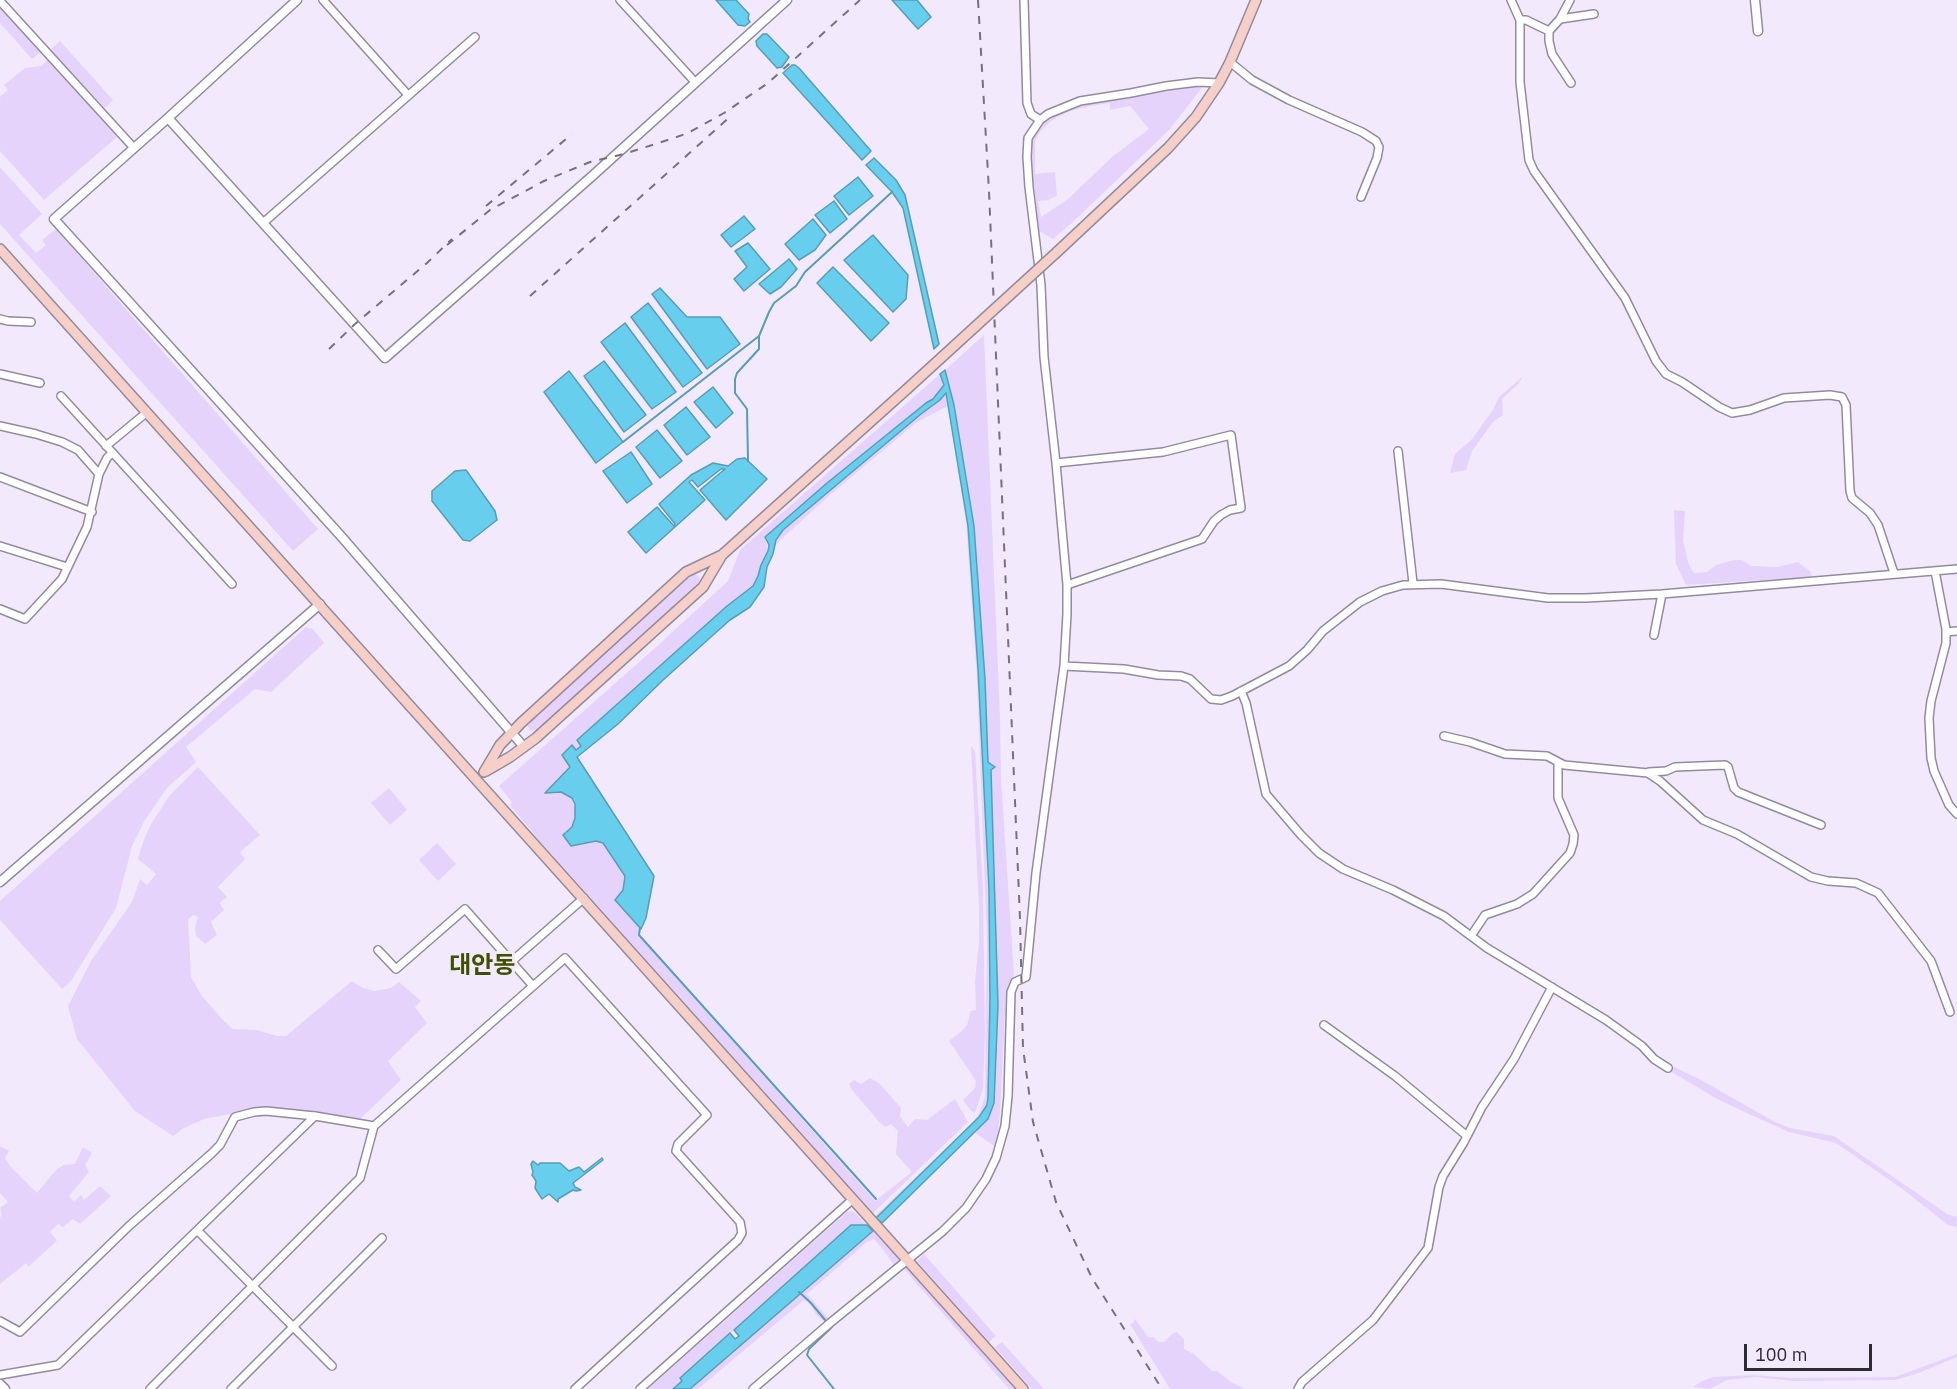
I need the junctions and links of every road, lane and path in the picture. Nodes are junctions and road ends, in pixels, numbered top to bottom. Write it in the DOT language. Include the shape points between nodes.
graph roads {
  1 [pos="297,0"];
  2 [pos="323,0"];
  3 [pos="620,0"];
  4 [pos="787,0"];
  5 [pos="1024,0"];
  6 [pos="1256,0"];
  7 [pos="1511,0"];
  8 [pos="1570,0"];
  9 [pos="1755,0"];
  10 [pos="0,1"];
  11 [pos="1594,14"];
  12 [pos="1560,19"];
  13 [pos="1520,20"];
  14 [pos="1549,31"];
  15 [pos="1758,31"];
  16 [pos="475,37"];
  17 [pos="1230,62"];
  18 [pos="695,82"];
  19 [pos="1219,83"];
  20 [pos="1571,83"];
  21 [pos="408,95"];
  22 [pos="168,118"];
  23 [pos="1040,120"];
  24 [pos="134,148"];
  25 [pos="1361,197"];
  26 [pos="262,223"];
  27 [pos="0,249"];
  28 [pos="0,319"];
  29 [pos="31,322"];
  30 [pos="0,374"];
  31 [pos="40,383"];
  32 [pos="61,396"];
  33 [pos="146,413"];
  34 [pos="0,426"];
  35 [pos="106,446"];
  36 [pos="1398,451"];
  37 [pos="112,453"];
  38 [pos="1056,464"];
  39 [pos="99,474"];
  40 [pos="0,477"];
  41 [pos="92,512"];
  42 [pos="0,546"];
  43 [pos="722,555"];
  44 [pos="67,567"];
  45 [pos="1957,569"];
  46 [pos="1935,570"];
  47 [pos="1894,573"];
  48 [pos="1413,583"];
  49 [pos="232,584"];
  50 [pos="1067,585"];
  51 [pos="1662,594"];
  52 [pos="320,604"];
  53 [pos="0,609"];
  54 [pos="1957,631"];
  55 [pos="1946,632"];
  56 [pos="1654,635"];
  57 [pos="1064,666"];
  58 [pos="1241,690"];
  59 [pos="512,733"];
  60 [pos="1444,736"];
  61 [pos="524,747"];
  62 [pos="1558,763"];
  63 [pos="484,772"];
  64 [pos="1648,772"];
  65 [pos="475,780"];
  66 [pos="1957,814"];
  67 [pos="1821,825"];
  68 [pos="0,882"];
  69 [pos="584,898"];
  70 [pos="1471,936"];
  71 [pos="378,950"];
  72 [pos="512,961"];
  73 [pos="533,986"];
  74 [pos="1552,987"];
  75 [pos="1950,1012"];
  76 [pos="1324,1025"];
  77 [pos="1668,1068"];
  78 [pos="315,1116"];
  79 [pos="374,1126"];
  80 [pos="1467,1136"];
  81 [pos="853,1199"];
  82 [pos="198,1231"];
  83 [pos="382,1238"];
  84 [pos="906,1261"];
  85 [pos="253,1285"];
  86 [pos="0,1321"];
  87 [pos="292,1326"];
  88 [pos="332,1366"];
  89 [pos="0,1375"];
  90 [pos="0,1384"];
  91 [pos="5,1389"];
  92 [pos="150,1389"];
  93 [pos="231,1389"];
  94 [pos="575,1389"];
  95 [pos="640,1389"];
  96 [pos="753,1389"];
  97 [pos="1023,1389"];
  98 [pos="1298,1389"];
  1 -- 22 [label="street"];
  2 -- 21 [label="street"];
  3 -- 18 [label="street"];
  4 -- 18 [label="street"];
  5 -- 23 [label="street" via="1027,103 1031,114"];
  6 -- 17 [label="main road"];
  7 -- 13 [label="street"];
  8 -- 12 [label="street"];
  9 -- 15 [label="street"];
  10 -- 24 [label="street"];
  11 -- 12 [label="street"];
  12 -- 14 [label="street"];
  13 -- 14 [label="street"];
  13 -- 47 [label="street" via="1520,82 1529,160 1625,298 1662,370 1732,412 1784,398 1842,397 1846,405 1852,498 1878,525"];
  14 -- 20 [label="street" via="1552,54"];
  16 -- 21 [label="street"];
  17 -- 19 [label="main road"];
  17 -- 25 [label="street" via="1252,80 1376,141 1377,158"];
  18 -- 26 [label="street" via="385,358"];
  19 -- 23 [label="street" via="1166,86 1080,101"];
  19 -- 43 [label="main road, bridge" via="1184,131 1057,252"];
  21 -- 26 [label="street"];
  22 -- 24 [label="street"];
  22 -- 26 [label="street"];
  23 -- 38 [label="street" via="1028,138 1027,157"];
  24 -- 59 [label="street" via="54,219 340,535"];
  27 -- 33 [label="main road"];
  28 -- 29 [label="street"];
  30 -- 31 [label="street"];
  32 -- 35 [label="street"];
  33 -- 35 [label="street"];
  33 -- 52 [label="main road"];
  34 -- 39 [label="street" via="62,442 78,450"];
  35 -- 37 [label="street"];
  36 -- 48 [label="street"];
  37 -- 39 [label="street"];
  37 -- 49 [label="street"];
  38 -- 50 [label="street"];
  38 -- 50 [label="street" via="1163,452 1231,435 1241,508 1221,514 1202,539"];
  39 -- 41 [label="street"];
  40 -- 41 [label="street"];
  41 -- 44 [label="street"];
  42 -- 44 [label="street"];
  43 -- 59 [label="main road" via="686,572"];
  43 -- 61 [label="main road" via="703,587"];
  44 -- 53 [label="street" via="62,579 26,619"];
  45 -- 46 [label="street"];
  46 -- 47 [label="street"];
  46 -- 55 [label="street"];
  47 -- 51 [label="street"];
  48 -- 51 [label="street" via="1548,598"];
  48 -- 58 [label="street" via="1360,602 1323,631 1289,666"];
  50 -- 57 [label="street"];
  51 -- 56 [label="street"];
  52 -- 65 [label="main road"];
  52 -- 68 [label="street"];
  54 -- 55 [label="street"];
  55 -- 66 [label="street" via="1931,701 1929,741 1934,771"];
  57 -- 58 [label="street" via="1181,676 1216,700 1227,699"];
  57 -- 84 [label="street" via="1026,977 1016,982 1011,993 1007,1112 999,1148 986,1179 966,1208"];
  58 -- 70 [label="street" via="1266,794 1313,848 1331,862 1444,916"];
  59 -- 61 [label="street"];
  59 -- 63 [label="main road"];
  60 -- 62 [label="street" via="1505,754 1547,756"];
  61 -- 63 [label="main road"];
  62 -- 64 [label="street"];
  62 -- 70 [label="street" via="1558,798 1574,835 1570,853 1533,894 1485,915"];
  63 -- 65 [label="main road"];
  64 -- 67 [label="street" via="1725,765 1738,792"];
  64 -- 75 [label="street" via="1703,820 1737,834 1811,877 1856,883 1878,893 1931,961"];
  65 -- 69 [label="main road"];
  69 -- 72 [label="street"];
  69 -- 81 [label="main road"];
  70 -- 74 [label="street"];
  71 -- 72 [label="street" via="396,969 465,909"];
  72 -- 73 [label="street"];
  73 -- 79 [label="street"];
  73 -- 94 [label="street" via="565,958 707,1115 678,1144 676,1151 740,1222 742,1233"];
  74 -- 77 [label="street" via="1606,1020"];
  74 -- 80 [label="street"];
  76 -- 80 [label="street" via="1395,1076"];
  78 -- 79 [label="street"];
  78 -- 82 [label="street"];
  78 -- 86 [label="street" via="266,1111 236,1117 211,1154 129,1226 20,1332"];
  79 -- 85 [label="street" via="360,1178"];
  80 -- 98 [label="street" via="1439,1187 1428,1248 1373,1320"];
  81 -- 84 [label="main road"];
  81 -- 95 [label="street"];
  82 -- 85 [label="street"];
  82 -- 89 [label="street" via="58,1365"];
  83 -- 87 [label="street"];
  84 -- 96 [label="street"];
  84 -- 97 [label="main road"];
  85 -- 87 [label="street"];
  85 -- 92 [label="street"];
  87 -- 88 [label="street"];
  87 -- 93 [label="street"];
  90 -- 91 [label="street"];
}
